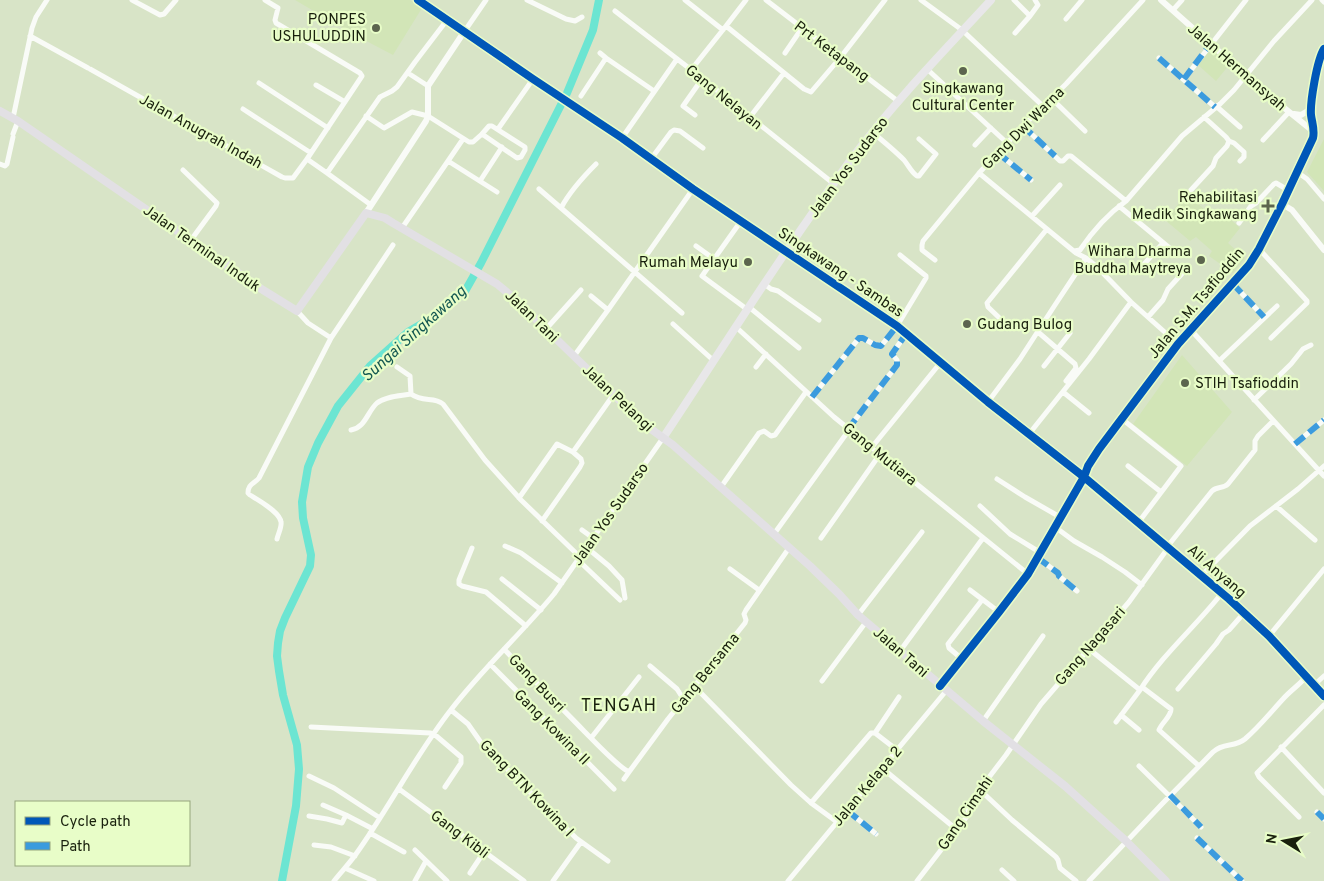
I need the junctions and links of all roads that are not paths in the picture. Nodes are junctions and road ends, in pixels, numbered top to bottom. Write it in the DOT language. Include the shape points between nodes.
graph roads {
  1 [pos="48,0"];
  2 [pos="132,0"];
  3 [pos="176,0"];
  4 [pos="264,0"];
  5 [pos="418,0"];
  6 [pos="486,0"];
  7 [pos="527,0"];
  8 [pos="684,0"];
  9 [pos="746,0"];
  10 [pos="766,0"];
  11 [pos="885,0"];
  12 [pos="921,0"];
  13 [pos="990,0"];
  14 [pos="1014,0"];
  15 [pos="1035,0"];
  16 [pos="1082,0"];
  17 [pos="1143,0"];
  18 [pos="1161,0"];
  19 [pos="1182,0"];
  20 [pos="1246,0"];
  21 [pos="1312,0"];
  22 [pos="1173,10"];
  23 [pos="614,11"];
  24 [pos="1030,16"];
  25 [pos="582,17"];
  26 [pos="1066,19"];
  27 [pos="447,20"];
  28 [pos="725,28"];
  29 [pos="802,28"];
  30 [pos="962,30"];
  31 [pos="464,32"];
  32 [pos="1015,33"];
  33 [pos="30,36"];
  34 [pos="1211,43"];
  35 [pos="1324,49"];
  36 [pos="600,53"];
  37 [pos="785,53"];
  38 [pos="606,58"];
  39 [pos="840,58"];
  40 [pos="1159,58"];
  41 [pos="677,59"];
  42 [pos="927,69"];
  43 [pos="691,70"];
  44 [pos="408,73"];
  45 [pos="784,73"];
  46 [pos="1246,75"];
  47 [pos="702,79"];
  48 [pos="1184,79"];
  49 [pos="533,80"];
  50 [pos="259,83"];
  51 [pos="316,85"];
  52 [pos="428,86"];
  53 [pos="654,91"];
  54 [pos="581,96"];
  55 [pos="1052,99"];
  56 [pos="345,102"];
  57 [pos="899,102"];
  58 [pos="1044,107"];
  59 [pos="1216,107"];
  60 [pos="243,109"];
  61 [pos="1311,109"];
  62 [pos="0,111"];
  63 [pos="1289,112"];
  64 [pos="695,115"];
  65 [pos="366,116"];
  66 [pos="428,116"];
  67 [pos="750,117"];
  68 [pos="1204,117"];
  69 [pos="15,120"];
  70 [pos="1023,126"];
  71 [pos="1240,127"];
  72 [pos="328,128"];
  73 [pos="991,128"];
  74 [pos="498,129"];
  75 [pos="1085,131"];
  76 [pos="872,132"];
  77 [pos="1314,132"];
  78 [pos="482,134"];
  79 [pos="622,138"];
  80 [pos="463,139"];
  81 [pos="919,139"];
  82 [pos="1263,140"];
  83 [pos="1229,141"];
  84 [pos="1007,143"];
  85 [pos="975,145"];
  86 [pos="502,147"];
  87 [pos="703,148"];
  88 [pos="311,153"];
  89 [pos="998,153"];
  90 [pos="307,159"];
  91 [pos="651,159"];
  92 [pos="448,161"];
  93 [pos="1240,161"];
  94 [pos="0,164"];
  95 [pos="596,164"];
  96 [pos="183,170"];
  97 [pos="1297,172"];
  98 [pos="979,173"];
  99 [pos="327,174"];
  100 [pos="1031,180"];
  101 [pos="480,181"];
  102 [pos="834,184"];
  103 [pos="1060,185"];
  104 [pos="539,189"];
  105 [pos="693,189"];
  106 [pos="1191,190"];
  107 [pos="1288,190"];
  108 [pos="497,192"];
  109 [pos="1324,199"];
  110 [pos="1126,201"];
  111 [pos="1282,204"];
  112 [pos="371,205"];
  113 [pos="1119,206"];
  114 [pos="561,208"];
  115 [pos="366,213"];
  116 [pos="1032,216"];
  117 [pos="741,221"];
  118 [pos="1239,223"];
  119 [pos="402,228"];
  120 [pos="1047,229"];
  121 [pos="191,240"];
  122 [pos="1163,243"];
  123 [pos="393,245"];
  124 [pos="696,246"];
  125 [pos="1258,249"];
  126 [pos="1172,250"];
  127 [pos="1324,250"];
  128 [pos="786,251"];
  129 [pos="1077,251"];
  130 [pos="900,255"];
  131 [pos="1086,257"];
  132 [pos="714,259"];
  133 [pos="934,260"];
  134 [pos="1188,267"];
  135 [pos="634,272"];
  136 [pos="1137,272"];
  137 [pos="764,284"];
  138 [pos="1233,284"];
  139 [pos="581,290"];
  140 [pos="591,296"];
  141 [pos="1131,302"];
  142 [pos="1277,306"];
  143 [pos="748,308"];
  144 [pos="608,310"];
  145 [pos="297,311"];
  146 [pos="682,313"];
  147 [pos="1148,317"];
  148 [pos="1264,317"];
  149 [pos="819,320"];
  150 [pos="673,324"];
  151 [pos="897,326"];
  152 [pos="736,327"];
  153 [pos="1010,328"];
  154 [pos="546,329"];
  155 [pos="1190,329"];
  156 [pos="1038,332"];
  157 [pos="1070,333"];
  158 [pos="906,334"];
  159 [pos="331,338"];
  160 [pos="1271,338"];
  161 [pos="1178,344"];
  162 [pos="1311,345"];
  163 [pos="799,348"];
  164 [pos="1057,349"];
  165 [pos="766,354"];
  166 [pos="574,356"];
  167 [pos="714,361"];
  168 [pos="941,362"];
  169 [pos="1219,362"];
  170 [pos="1044,366"];
  171 [pos="397,367"];
  172 [pos="756,367"];
  173 [pos="1066,381"];
  174 [pos="806,392"];
  175 [pos="1063,392"];
  176 [pos="411,394"];
  177 [pos="614,394"];
  178 [pos="812,398"];
  179 [pos="1254,400"];
  180 [pos="988,402"];
  181 [pos="1089,413"];
  182 [pos="1122,419"];
  183 [pos="1324,420"];
  184 [pos="1273,421"];
  185 [pos="351,430"];
  186 [pos="849,430"];
  187 [pos="1029,434"];
  188 [pos="663,438"];
  189 [pos="1295,444"];
  190 [pos="872,447"];
  191 [pos="573,452"];
  192 [pos="880,454"];
  193 [pos="1128,466"];
  194 [pos="1322,468"];
  195 [pos="1324,476"];
  196 [pos="1084,477"];
  197 [pos="997,479"];
  198 [pos="721,487"];
  199 [pos="1161,492"];
  200 [pos="519,498"];
  201 [pos="980,506"];
  202 [pos="1276,506"];
  203 [pos="1060,517"];
  204 [pos="542,521"];
  205 [pos="1138,523"];
  206 [pos="1055,527"];
  207 [pos="582,530"];
  208 [pos="922,532"];
  209 [pos="774,534"];
  210 [pos="593,538"];
  211 [pos="821,538"];
  212 [pos="982,538"];
  213 [pos="277,539"];
  214 [pos="1315,540"];
  215 [pos="505,546"];
  216 [pos="586,547"];
  217 [pos="1168,547"];
  218 [pos="472,548"];
  219 [pos="789,548"];
  220 [pos="1039,555"];
  221 [pos="579,558"];
  222 [pos="730,569"];
  223 [pos="1324,569"];
  224 [pos="1028,574"];
  225 [pos="1201,576"];
  226 [pos="502,580"];
  227 [pos="562,583"];
  228 [pos="1142,585"];
  229 [pos="760,590"];
  230 [pos="970,590"];
  231 [pos="1077,591"];
  232 [pos="1222,593"];
  233 [pos="982,600"];
  234 [pos="541,610"];
  235 [pos="999,612"];
  236 [pos="1244,613"];
  237 [pos="858,615"];
  238 [pos="866,622"];
  239 [pos="526,626"];
  240 [pos="1044,636"];
  241 [pos="1269,636"];
  242 [pos="504,649"];
  243 [pos="1088,649"];
  244 [pos="900,651"];
  245 [pos="962,659"];
  246 [pos="490,664"];
  247 [pos="650,666"];
  248 [pos="639,676"];
  249 [pos="1324,676"];
  250 [pos="1306,677"];
  251 [pos="822,681"];
  252 [pos="1314,685"];
  253 [pos="694,687"];
  254 [pos="943,688"];
  255 [pos="1141,688"];
  256 [pos="1178,689"];
  257 [pos="1324,696"];
  258 [pos="899,698"];
  259 [pos="684,700"];
  260 [pos="1324,705"];
  261 [pos="451,710"];
  262 [pos="1121,715"];
  263 [pos="983,721"];
  264 [pos="1116,722"];
  265 [pos="311,728"];
  266 [pos="1139,730"];
  267 [pos="875,733"];
  268 [pos="434,734"];
  269 [pos="591,738"];
  270 [pos="1013,745"];
  271 [pos="1282,747"];
  272 [pos="897,750"];
  273 [pos="1140,766"];
  274 [pos="1198,766"];
  275 [pos="882,768"];
  276 [pos="629,772"];
  277 [pos="308,776"];
  278 [pos="624,778"];
  279 [pos="445,787"];
  280 [pos="399,788"];
  281 [pos="614,789"];
  282 [pos="980,790"];
  283 [pos="1324,793"];
  284 [pos="1170,795"];
  285 [pos="811,803"];
  286 [pos="323,805"];
  287 [pos="848,811"];
  288 [pos="1317,812"];
  289 [pos="346,815"];
  290 [pos="309,816"];
  291 [pos="1299,817"];
  292 [pos="380,818"];
  293 [pos="1324,819"];
  294 [pos="837,822"];
  295 [pos="1202,827"];
  296 [pos="956,829"];
  297 [pos="372,831"];
  298 [pos="876,834"];
  299 [pos="1197,838"];
  300 [pos="581,842"];
  301 [pos="1126,842"];
  302 [pos="314,846"];
  303 [pos="415,850"];
  304 [pos="404,852"];
  305 [pos="484,852"];
  306 [pos="355,856"];
  307 [pos="426,860"];
  308 [pos="608,861"];
  309 [pos="345,868"];
  310 [pos="1002,870"];
  311 [pos="470,873"];
  312 [pos="362,879"];
  313 [pos="790,879"];
  314 [pos="523,880"];
  315 [pos="334,881"];
  316 [pos="374,881"];
  317 [pos="415,881"];
  318 [pos="446,881"];
  319 [pos="554,881"];
  320 [pos="798,881"];
  321 [pos="916,881"];
  322 [pos="1014,881"];
  323 [pos="1076,881"];
  324 [pos="1089,881"];
  325 [pos="1166,881"];
  326 [pos="1242,881"];
  1 -- 33 [label="street" via="36,17"];
  2 -- 3 [label="street" via="160,15"];
  4 -- 56 [label="street" via="278,8 276,23 361,75"];
  5 -- 27 [label="street, Singkawang - Sambas"];
  6 -- 31 [label="street"];
  7 -- 25 [label="street" via="566,19 575,21"];
  8 -- 28 [label="street"];
  9 -- 28 [label="street"];
  10 -- 29 [label="street, Prt Ketapang"];
  11 -- 39 [label="street"];
  12 -- 30 [label="street"];
  13 -- 30 [label="main road, Jalan Yos Sudarso"];
  14 -- 24 [label="street"];
  15 -- 24 [label="street" via="1038,5"];
  16 -- 26 [label="street"];
  17 -- 55 [label="street, Gang Dwi Warna"];
  18 -- 22 [label="street, Jalan Hermansyah"];
  19 -- 22 [label="street"];
  20 -- 34 [label="street"];
  21 -- 46 [label="street"];
  22 -- 34 [label="street, Jalan Hermansyah"];
  23 -- 41 [label="street, Gang Nelayan"];
  24 -- 32 [label="street"];
  27 -- 31 [label="street, Singkawang - Sambas"];
  27 -- 44 [label="street"];
  28 -- 43 [label="street"];
  28 -- 45 [label="street"];
  29 -- 37 [label="street"];
  29 -- 39 [label="street, Prt Ketapang"];
  30 -- 42 [label="main road, Jalan Yos Sudarso"];
  30 -- 58 [label="street"];
  31 -- 49 [label="street, Singkawang - Sambas"];
  31 -- 52 [label="street"];
  33 -- 69 [label="street"];
  33 -- 90 [label="street, Jalan Anugrah Indah" via="282,177 294,177"];
  34 -- 46 [label="street, Jalan Hermansyah"];
  34 -- 48 [label="street"];
  35 -- 61 [label="street, Jalan S.M. Tsafioddin" via="1318,63"];
  36 -- 38 [label="street"];
  38 -- 53 [label="street"];
  38 -- 54 [label="street"];
  39 -- 45 [label="street" via="811,92"];
  39 -- 57 [label="street, Prt Ketapang"];
  40 -- 48 [label="street"];
  41 -- 43 [label="street, Gang Nelayan"];
  41 -- 53 [label="street"];
  42 -- 57 [label="main road, Jalan Yos Sudarso"];
  42 -- 73 [label="street"];
  43 -- 47 [label="street, Gang Nelayan"];
  44 -- 52 [label="street"];
  44 -- 65 [label="street" via="397,87 380,97"];
  45 -- 67 [label="street"];
  46 -- 59 [label="street"];
  46 -- 63 [label="street, Jalan Hermansyah"];
  47 -- 64 [label="street" via="683,106"];
  47 -- 67 [label="street, Gang Nelayan"];
  48 -- 59 [label="street"];
  49 -- 74 [label="street"];
  49 -- 79 [label="street, Singkawang - Sambas"];
  50 -- 72 [label="street"];
  51 -- 56 [label="street"];
  52 -- 66 [label="street"];
  53 -- 79 [label="street"];
  55 -- 58 [label="street, Gang Dwi Warna"];
  55 -- 75 [label="street"];
  56 -- 72 [label="street"];
  57 -- 76 [label="main road, Jalan Yos Sudarso"];
  58 -- 70 [label="street, Gang Dwi Warna"];
  59 -- 68 [label="street"];
  59 -- 71 [label="street"];
  60 -- 88 [label="street"];
  61 -- 63 [label="street" via="1301,115"];
  61 -- 77 [label="street, Jalan S.M. Tsafioddin"];
  62 -- 69 [label="highway, Jalan Terminal Induk"];
  63 -- 77 [label="street, Jalan Hermansyah"];
  63 -- 82 [label="street"];
  65 -- 66 [label="street" via="384,128 412,112"];
  65 -- 99 [label="street"];
  66 -- 80 [label="street"];
  66 -- 112 [label="street"];
  67 -- 102 [label="street, Gang Nelayan"];
  68 -- 83 [label="street"];
  68 -- 110 [label="street" via="1182,136"];
  69 -- 94 [label="street" via="7,164"];
  69 -- 121 [label="highway, Jalan Terminal Induk"];
  70 -- 84 [label="street, Gang Dwi Warna"];
  70 -- 110 [label="street" via="1060,161 1071,156"];
  72 -- 88 [label="street"];
  73 -- 84 [label="street"];
  73 -- 85 [label="street"];
  74 -- 78 [label="street" via="489,126"];
  74 -- 86 [label="street" via="526,148 519,158"];
  76 -- 81 [label="street" via="918,176 936,154"];
  76 -- 102 [label="main road, Jalan Yos Sudarso"];
  77 -- 97 [label="street, Jalan S.M. Tsafioddin"];
  78 -- 80 [label="street" via="472,143"];
  78 -- 86 [label="street"];
  79 -- 91 [label="street, Singkawang - Sambas"];
  80 -- 92 [label="street"];
  83 -- 93 [label="street" via="1244,152"];
  83 -- 106 [label="street" via="1213,166"];
  84 -- 89 [label="street, Gang Dwi Warna"];
  86 -- 101 [label="street"];
  87 -- 91 [label="street" via="674,130"];
  88 -- 90 [label="street"];
  89 -- 98 [label="street, Gang Dwi Warna"];
  89 -- 100 [label="street"];
  90 -- 99 [label="street"];
  91 -- 105 [label="street, Singkawang - Sambas"];
  92 -- 101 [label="street"];
  92 -- 119 [label="street"];
  95 -- 114 [label="street"];
  96 -- 121 [label="street" via="217,203"];
  97 -- 107 [label="street, Jalan S.M. Tsafioddin"];
  97 -- 109 [label="street"];
  98 -- 116 [label="street"];
  98 -- 133 [label="street, Gang Dwi Warna" via="922,245 922,250"];
  99 -- 112 [label="street"];
  101 -- 108 [label="street"];
  102 -- 128 [label="main road, Jalan Yos Sudarso"];
  103 -- 116 [label="street"];
  104 -- 114 [label="street"];
  105 -- 117 [label="street, Singkawang - Sambas"];
  105 -- 135 [label="street"];
  107 -- 111 [label="street, Jalan S.M. Tsafioddin"];
  107 -- 118 [label="street" via="1274,184"];
  110 -- 113 [label="street"];
  111 -- 125 [label="street, Jalan S.M. Tsafioddin"];
  111 -- 127 [label="street" via="1292,210"];
  112 -- 115 [label="street"];
  113 -- 122 [label="street"];
  113 -- 129 [label="street"];
  114 -- 135 [label="street"];
  115 -- 119 [label="highway, Jalan Tani" via="385,218"];
  115 -- 145 [label="highway"];
  116 -- 120 [label="street"];
  117 -- 128 [label="street, Singkawang - Sambas"];
  117 -- 132 [label="street"];
  119 -- 154 [label="highway, Jalan Tani" via="510,294"];
  120 -- 129 [label="street"];
  120 -- 153 [label="street" via="987,303"];
  121 -- 145 [label="highway, Jalan Terminal Induk"];
  122 -- 126 [label="street"];
  122 -- 136 [label="street"];
  123 -- 159 [label="street"];
  124 -- 132 [label="street"];
  125 -- 138 [label="street, Jalan S.M. Tsafioddin"];
  125 -- 160 [label="street" via="1307,300"];
  128 -- 137 [label="main road, Jalan Yos Sudarso"];
  128 -- 151 [label="street, Singkawang - Sambas"];
  129 -- 131 [label="street"];
  130 -- 151 [label="street" via="926,278"];
  131 -- 141 [label="street"];
  131 -- 156 [label="street"];
  132 -- 143 [label="street" via="702,276"];
  134 -- 147 [label="street"];
  135 -- 144 [label="street"];
  135 -- 146 [label="street"];
  137 -- 143 [label="main road, Jalan Yos Sudarso"];
  137 -- 149 [label="street"];
  138 -- 148 [label="street"];
  138 -- 155 [label="street, Jalan S.M. Tsafioddin"];
  139 -- 154 [label="street"];
  140 -- 144 [label="street"];
  141 -- 147 [label="street"];
  141 -- 175 [label="street"];
  142 -- 169 [label="street"];
  143 -- 152 [label="main road, Jalan Yos Sudarso"];
  143 -- 163 [label="street"];
  144 -- 166 [label="street"];
  145 -- 159 [label="street" via="308,323"];
  147 -- 161 [label="street"];
  150 -- 167 [label="street"];
  151 -- 158 [label="street, Singkawang - Sambas"];
  151 -- 178 [label="street" via="881,346 859,338"];
  152 -- 165 [label="street, Gang Mutiara"];
  152 -- 167 [label="main road, Jalan Yos Sudarso"];
  154 -- 166 [label="highway, Jalan Tani"];
  155 -- 161 [label="street, Jalan S.M. Tsafioddin"];
  155 -- 169 [label="street"];
  156 -- 164 [label="street"];
  156 -- 180 [label="street"];
  157 -- 164 [label="street"];
  158 -- 168 [label="street, Singkawang - Sambas"];
  158 -- 186 [label="street" via="892,354 897,365"];
  159 -- 213 [label="street" via="260,476 249,486 248,493 278,516 281,522"];
  161 -- 182 [label="street, Jalan S.M. Tsafioddin"];
  162 -- 179 [label="street" via="1303,349"];
  164 -- 170 [label="street"];
  164 -- 173 [label="street" via="1076,366"];
  165 -- 172 [label="street"];
  165 -- 174 [label="street, Gang Mutiara"];
  166 -- 177 [label="highway, Jalan Pelangi"];
  167 -- 188 [label="main road, Jalan Yos Sudarso"];
  168 -- 180 [label="street, Singkawang - Sambas"];
  168 -- 190 [label="street"];
  169 -- 179 [label="street"];
  171 -- 176 [label="street" via="410,376"];
  174 -- 178 [label="street, Gang Mutiara"];
  174 -- 198 [label="street" via="775,435 764,431 759,433"];
  175 -- 181 [label="street"];
  175 -- 187 [label="street"];
  176 -- 185 [label="street" via="378,402 362,425"];
  176 -- 200 [label="street" via="443,404 485,460"];
  177 -- 188 [label="highway, Jalan Pelangi"];
  177 -- 191 [label="street"];
  178 -- 186 [label="street, Gang Mutiara"];
  179 -- 184 [label="street"];
  180 -- 187 [label="street, Singkawang - Sambas"];
  182 -- 196 [label="street, Jalan S.M. Tsafioddin" via="1088,466"];
  182 -- 199 [label="street" via="1181,466"];
  183 -- 189 [label="street"];
  184 -- 189 [label="street"];
  184 -- 217 [label="street, Gang Nagasari" via="1258,436 1255,450 1228,484 1212,491"];
  186 -- 190 [label="street, Gang Mutiara"];
  186 -- 209 [label="street"];
  187 -- 196 [label="street, Singkawang - Sambas"];
  188 -- 198 [label="highway, Jalan Tani"];
  188 -- 210 [label="street, Jalan Yos Sudarso"];
  189 -- 194 [label="street"];
  190 -- 192 [label="street, Gang Mutiara"];
  191 -- 200 [label="street" via="555,445"];
  191 -- 204 [label="street" via="581,458 581,465"];
  192 -- 211 [label="street"];
  192 -- 212 [label="street, Gang Mutiara"];
  193 -- 199 [label="street"];
  194 -- 195 [label="street"];
  194 -- 202 [label="street"];
  196 -- 203 [label="street, Jalan Kelapa 2"];
  196 -- 205 [label="street, Ali Anyang"];
  197 -- 203 [label="street"];
  198 -- 209 [label="highway, Jalan Tani"];
  199 -- 205 [label="street"];
  200 -- 204 [label="street"];
  201 -- 220 [label="street"];
  202 -- 214 [label="street"];
  202 -- 225 [label="street" via="1244,531"];
  203 -- 206 [label="street, Jalan Kelapa 2"];
  204 -- 221 [label="street"];
  205 -- 217 [label="street, Ali Anyang"];
  206 -- 220 [label="street, Jalan Kelapa 2"];
  206 -- 228 [label="street"];
  207 -- 210 [label="street"];
  208 -- 237 [label="street"];
  209 -- 219 [label="highway, Jalan Tani"];
  210 -- 216 [label="street, Jalan Yos Sudarso"];
  212 -- 224 [label="street, Gang Mutiara"];
  212 -- 244 [label="street"];
  215 -- 227 [label="street" via="521,553"];
  216 -- 221 [label="street, Jalan Yos Sudarso"];
  216 -- 221 [label="street" via="623,582 623,599"];
  217 -- 225 [label="street, Ali Anyang"];
  217 -- 228 [label="street, Gang Nagasari"];
  218 -- 239 [label="street" via="459,584 489,594"];
  219 -- 229 [label="street, Gang Bersama"];
  219 -- 237 [label="highway, Jalan Tani" via="828,582"];
  220 -- 224 [label="street, Jalan Kelapa 2"];
  220 -- 231 [label="street"];
  221 -- 227 [label="street, Jalan Yos Sudarso"];
  222 -- 229 [label="street"];
  223 -- 241 [label="street"];
  224 -- 235 [label="street, Jalan Kelapa 2"];
  225 -- 232 [label="street, Ali Anyang"];
  226 -- 234 [label="street"];
  227 -- 234 [label="street, Jalan Yos Sudarso"];
  228 -- 243 [label="street, Gang Nagasari"];
  229 -- 253 [label="street, Gang Bersama" via="744,614 746,622"];
  230 -- 233 [label="street"];
  232 -- 236 [label="street, Ali Anyang"];
  232 -- 255 [label="street"];
  233 -- 235 [label="street"];
  233 -- 245 [label="street" via="948,644"];
  234 -- 239 [label="street, Jalan Yos Sudarso"];
  235 -- 245 [label="street, Jalan Kelapa 2"];
  236 -- 241 [label="street, Ali Anyang"];
  236 -- 256 [label="street"];
  237 -- 238 [label="highway, Jalan Tani"];
  238 -- 244 [label="highway, Jalan Tani"];
  238 -- 251 [label="street"];
  239 -- 242 [label="street, Jalan Yos Sudarso"];
  240 -- 263 [label="street"];
  241 -- 250 [label="street, Ali Anyang"];
  242 -- 246 [label="street, Jalan Yos Sudarso"];
  242 -- 269 [label="street, Gang Busri"];
  243 -- 255 [label="street"];
  243 -- 270 [label="street, Gang Nagasari" via="1041,704"];
  244 -- 254 [label="highway, Jalan Tani"];
  245 -- 254 [label="street, Jalan Kelapa 2"];
  246 -- 261 [label="street, Jalan Yos Sudarso"];
  246 -- 281 [label="street, Gang Kowina II"];
  247 -- 259 [label="street" via="677,689"];
  248 -- 269 [label="street"];
  249 -- 252 [label="street"];
  250 -- 252 [label="street, Ali Anyang"];
  250 -- 274 [label="street" via="1244,739 1218,747"];
  252 -- 257 [label="street, Ali Anyang"];
  253 -- 259 [label="street, Gang Bersama"];
  253 -- 285 [label="street"];
  254 -- 263 [label="highway, Jalan Tani"];
  254 -- 272 [label="street, Jalan Kelapa 2"];
  255 -- 262 [label="street"];
  255 -- 274 [label="street" via="1171,709 1159,730"];
  258 -- 267 [label="street"];
  259 -- 276 [label="street, Gang Bersama"];
  260 -- 271 [label="street"];
  261 -- 268 [label="street, Jalan Yos Sudarso"];
  261 -- 300 [label="street, Gang BTN Kowina I"];
  262 -- 264 [label="street"];
  262 -- 266 [label="street"];
  263 -- 270 [label="highway, Jalan Tani"];
  265 -- 268 [label="street"];
  267 -- 272 [label="street"];
  267 -- 285 [label="street" via="869,734"];
  268 -- 279 [label="street" via="461,757 461,763"];
  268 -- 280 [label="street, Jalan Yos Sudarso"];
  269 -- 276 [label="street, Gang Busri"];
  270 -- 282 [label="street, Gang Cimahi"];
  270 -- 301 [label="highway, Jalan Tani" via="1065,786"];
  271 -- 283 [label="street"];
  271 -- 291 [label="street" via="1257,775"];
  272 -- 275 [label="street, Jalan Kelapa 2"];
  273 -- 284 [label="street"];
  274 -- 284 [label="street"];
  275 -- 287 [label="street, Jalan Kelapa 2"];
  275 -- 296 [label="street"];
  276 -- 278 [label="street"];
  277 -- 292 [label="street" via="334,788"];
  280 -- 292 [label="street, Jalan Yos Sudarso"];
  280 -- 305 [label="street, Gang Kibli"];
  282 -- 296 [label="street, Gang Cimahi" via="967,806 968,815"];
  282 -- 323 [label="street" via="1056,857 1060,868"];
  284 -- 295 [label="street"];
  284 -- 301 [label="street"];
  285 -- 294 [label="street"];
  286 -- 289 [label="street"];
  287 -- 294 [label="street, Jalan Kelapa 2"];
  287 -- 298 [label="street"];
  288 -- 293 [label="street"];
  289 -- 290 [label="street" via="342,823"];
  289 -- 297 [label="street"];
  292 -- 297 [label="street, Jalan Yos Sudarso"];
  294 -- 313 [label="street, Jalan Kelapa 2"];
  296 -- 321 [label="street, Gang Cimahi"];
  297 -- 304 [label="street"];
  297 -- 306 [label="street, Jalan Yos Sudarso"];
  299 -- 326 [label="street"];
  300 -- 308 [label="street, Gang BTN Kowina I"];
  300 -- 319 [label="street"];
  301 -- 324 [label="street"];
  301 -- 325 [label="highway, Jalan Tani"];
  302 -- 306 [label="street" via="331,847"];
  303 -- 307 [label="street"];
  305 -- 311 [label="street"];
  305 -- 314 [label="street, Gang Kibli"];
  306 -- 309 [label="street, Jalan Yos Sudarso"];
  307 -- 317 [label="street"];
  307 -- 318 [label="street"];
  309 -- 312 [label="street"];
  309 -- 315 [label="street, Jalan Yos Sudarso"];
  310 -- 322 [label="street"];
  312 -- 316 [label="street"];
  313 -- 320 [label="street"];
}
